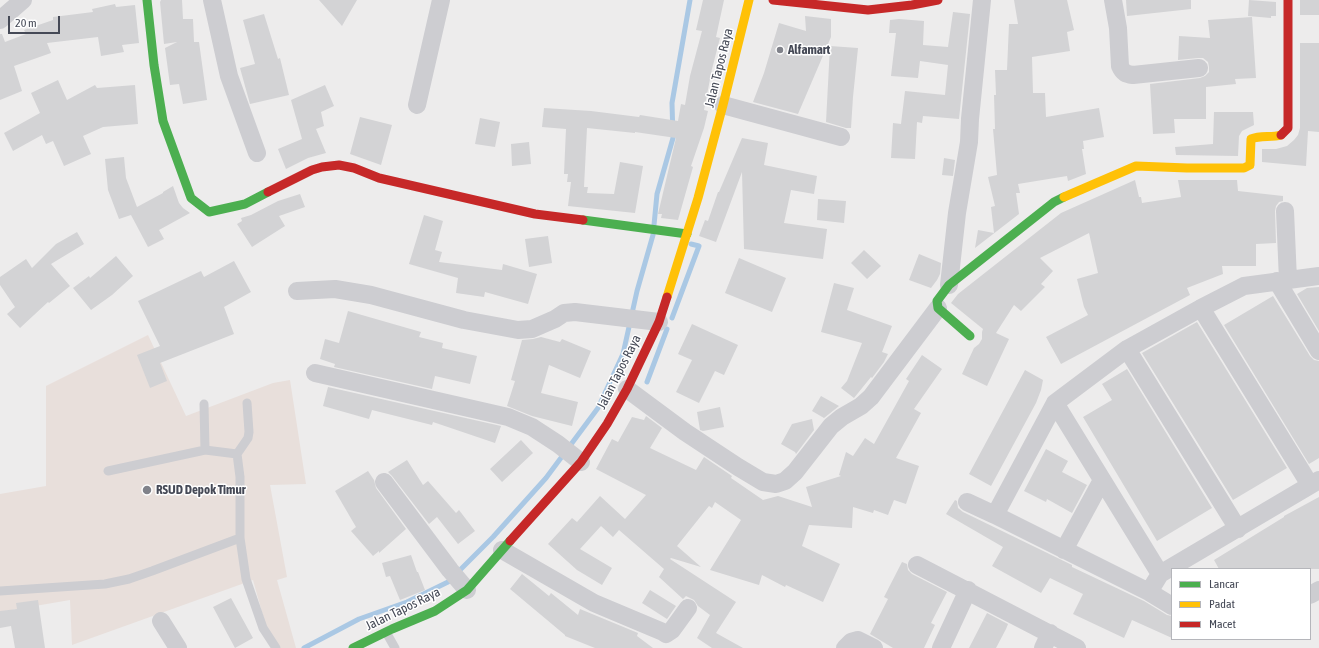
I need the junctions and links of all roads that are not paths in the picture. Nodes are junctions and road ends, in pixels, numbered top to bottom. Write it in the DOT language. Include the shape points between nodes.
graph roads {
  1 [pos="23,0"];
  2 [pos="147,0"];
  3 [pos="212,0"];
  4 [pos="441,0"];
  5 [pos="749,0"];
  6 [pos="773,0"];
  7 [pos="938,0"];
  8 [pos="982,0"];
  9 [pos="1113,0"];
  10 [pos="1288,0"];
  11 [pos="0,20"];
  12 [pos="1199,68"];
  13 [pos="417,105"];
  14 [pos="723,105"];
  15 [pos="842,137"];
  16 [pos="257,153"];
  17 [pos="1285,211"];
  18 [pos="687,234"];
  19 [pos="1319,276"];
  20 [pos="1282,280"];
  21 [pos="949,285"];
  22 [pos="297,291"];
  23 [pos="938,308"];
  24 [pos="1201,308"];
  25 [pos="643,320"];
  26 [pos="970,336"];
  27 [pos="1127,349"];
  28 [pos="1319,351"];
  29 [pos="315,373"];
  30 [pos="627,389"];
  31 [pos="248,403"];
  32 [pos="1055,403"];
  33 [pos="204,404"];
  34 [pos="205,450"];
  35 [pos="237,454"];
  36 [pos="578,460"];
  37 [pos="108,471"];
  38 [pos="1102,480"];
  39 [pos="384,482"];
  40 [pos="1315,482"];
  41 [pos="967,502"];
  42 [pos="995,515"];
  43 [pos="1238,529"];
  44 [pos="240,538"];
  45 [pos="502,550"];
  46 [pos="1064,550"];
  47 [pos="918,565"];
  48 [pos="1160,574"];
  49 [pos="459,581"];
  50 [pos="968,590"];
  51 [pos="0,591"];
  52 [pos="1149,592"];
  53 [pos="1171,605"];
  54 [pos="688,608"];
  55 [pos="161,622"];
  56 [pos="386,632"];
  57 [pos="1046,640"];
  58 [pos="178,648"];
  59 [pos="276,648"];
  60 [pos="354,648"];
  61 [pos="395,648"];
  62 [pos="845,648"];
  63 [pos="874,648"];
  64 [pos="941,648"];
  65 [pos="1077,648"];
  1 -- 11 [label="street"];
  2 -- 18 [label="street" via="163,121 191,198 209,212 245,204 312,170 334,164 355,168 386,180 535,214"];
  3 -- 16 [label="street" via="230,76"];
  4 -- 13 [label="street"];
  5 -- 14 [label="street, Jalan Tapos Raya"];
  6 -- 7 [label="street" via="868,10"];
  8 -- 21 [label="street" via="969,142 957,213"];
  9 -- 12 [label="street" via="1118,28 1120,66 1125,74"];
  10 -- 21 [label="street" via="1288,128 1285,134 1280,136 1251,139 1250,165 1244,168 1136,166 1054,202"];
  14 -- 15 [label="street"];
  14 -- 18 [label="street, Jalan Tapos Raya"];
  17 -- 20 [label="street"];
  18 -- 25 [label="street, Jalan Tapos Raya"];
  19 -- 20 [label="street"];
  20 -- 24 [label="street" via="1244,286"];
  20 -- 28 [label="street"];
  21 -- 23 [label="street" via="937,301"];
  22 -- 25 [label="street" via="335,289 371,295 464,320 518,330 532,329 570,312"];
  23 -- 26 [label="street"];
  23 -- 30 [label="street" via="870,397 831,426 795,472 785,481 776,484 763,482 738,467 684,432"];
  24 -- 27 [label="street"];
  24 -- 40 [label="street"];
  25 -- 30 [label="street, Jalan Tapos Raya"];
  27 -- 32 [label="street"];
  27 -- 43 [label="street"];
  29 -- 36 [label="street" via="508,418 532,427"];
  30 -- 36 [label="street, Jalan Tapos Raya" via="607,424"];
  31 -- 35 [label="lane" via="248,438"];
  32 -- 38 [label="street"];
  32 -- 42 [label="street"];
  33 -- 34 [label="lane"];
  34 -- 35 [label="lane"];
  34 -- 37 [label="lane"];
  35 -- 44 [label="lane" via="240,477"];
  36 -- 45 [label="street, Jalan Tapos Raya"];
  38 -- 46 [label="street"];
  38 -- 48 [label="street"];
  39 -- 49 [label="street"];
  40 -- 43 [label="street"];
  41 -- 42 [label="street"];
  42 -- 46 [label="street"];
  43 -- 48 [label="street"];
  44 -- 51 [label="lane" via="129,579 105,584"];
  44 -- 59 [label="lane" via="246,579 263,628"];
  45 -- 49 [label="street, Jalan Tapos Raya"];
  45 -- 54 [label="street" via="594,603 666,634"];
  46 -- 52 [label="street"];
  47 -- 50 [label="street"];
  48 -- 52 [label="street"];
  49 -- 56 [label="street, Jalan Tapos Raya" via="435,611"];
  50 -- 57 [label="street"];
  50 -- 64 [label="street"];
  52 -- 53 [label="street"];
  55 -- 58 [label="street"];
  56 -- 60 [label="street, Jalan Tapos Raya"];
  56 -- 61 [label="lane"];
  57 -- 65 [label="street"];
  62 -- 63 [label="street" via="858,640"];
}
